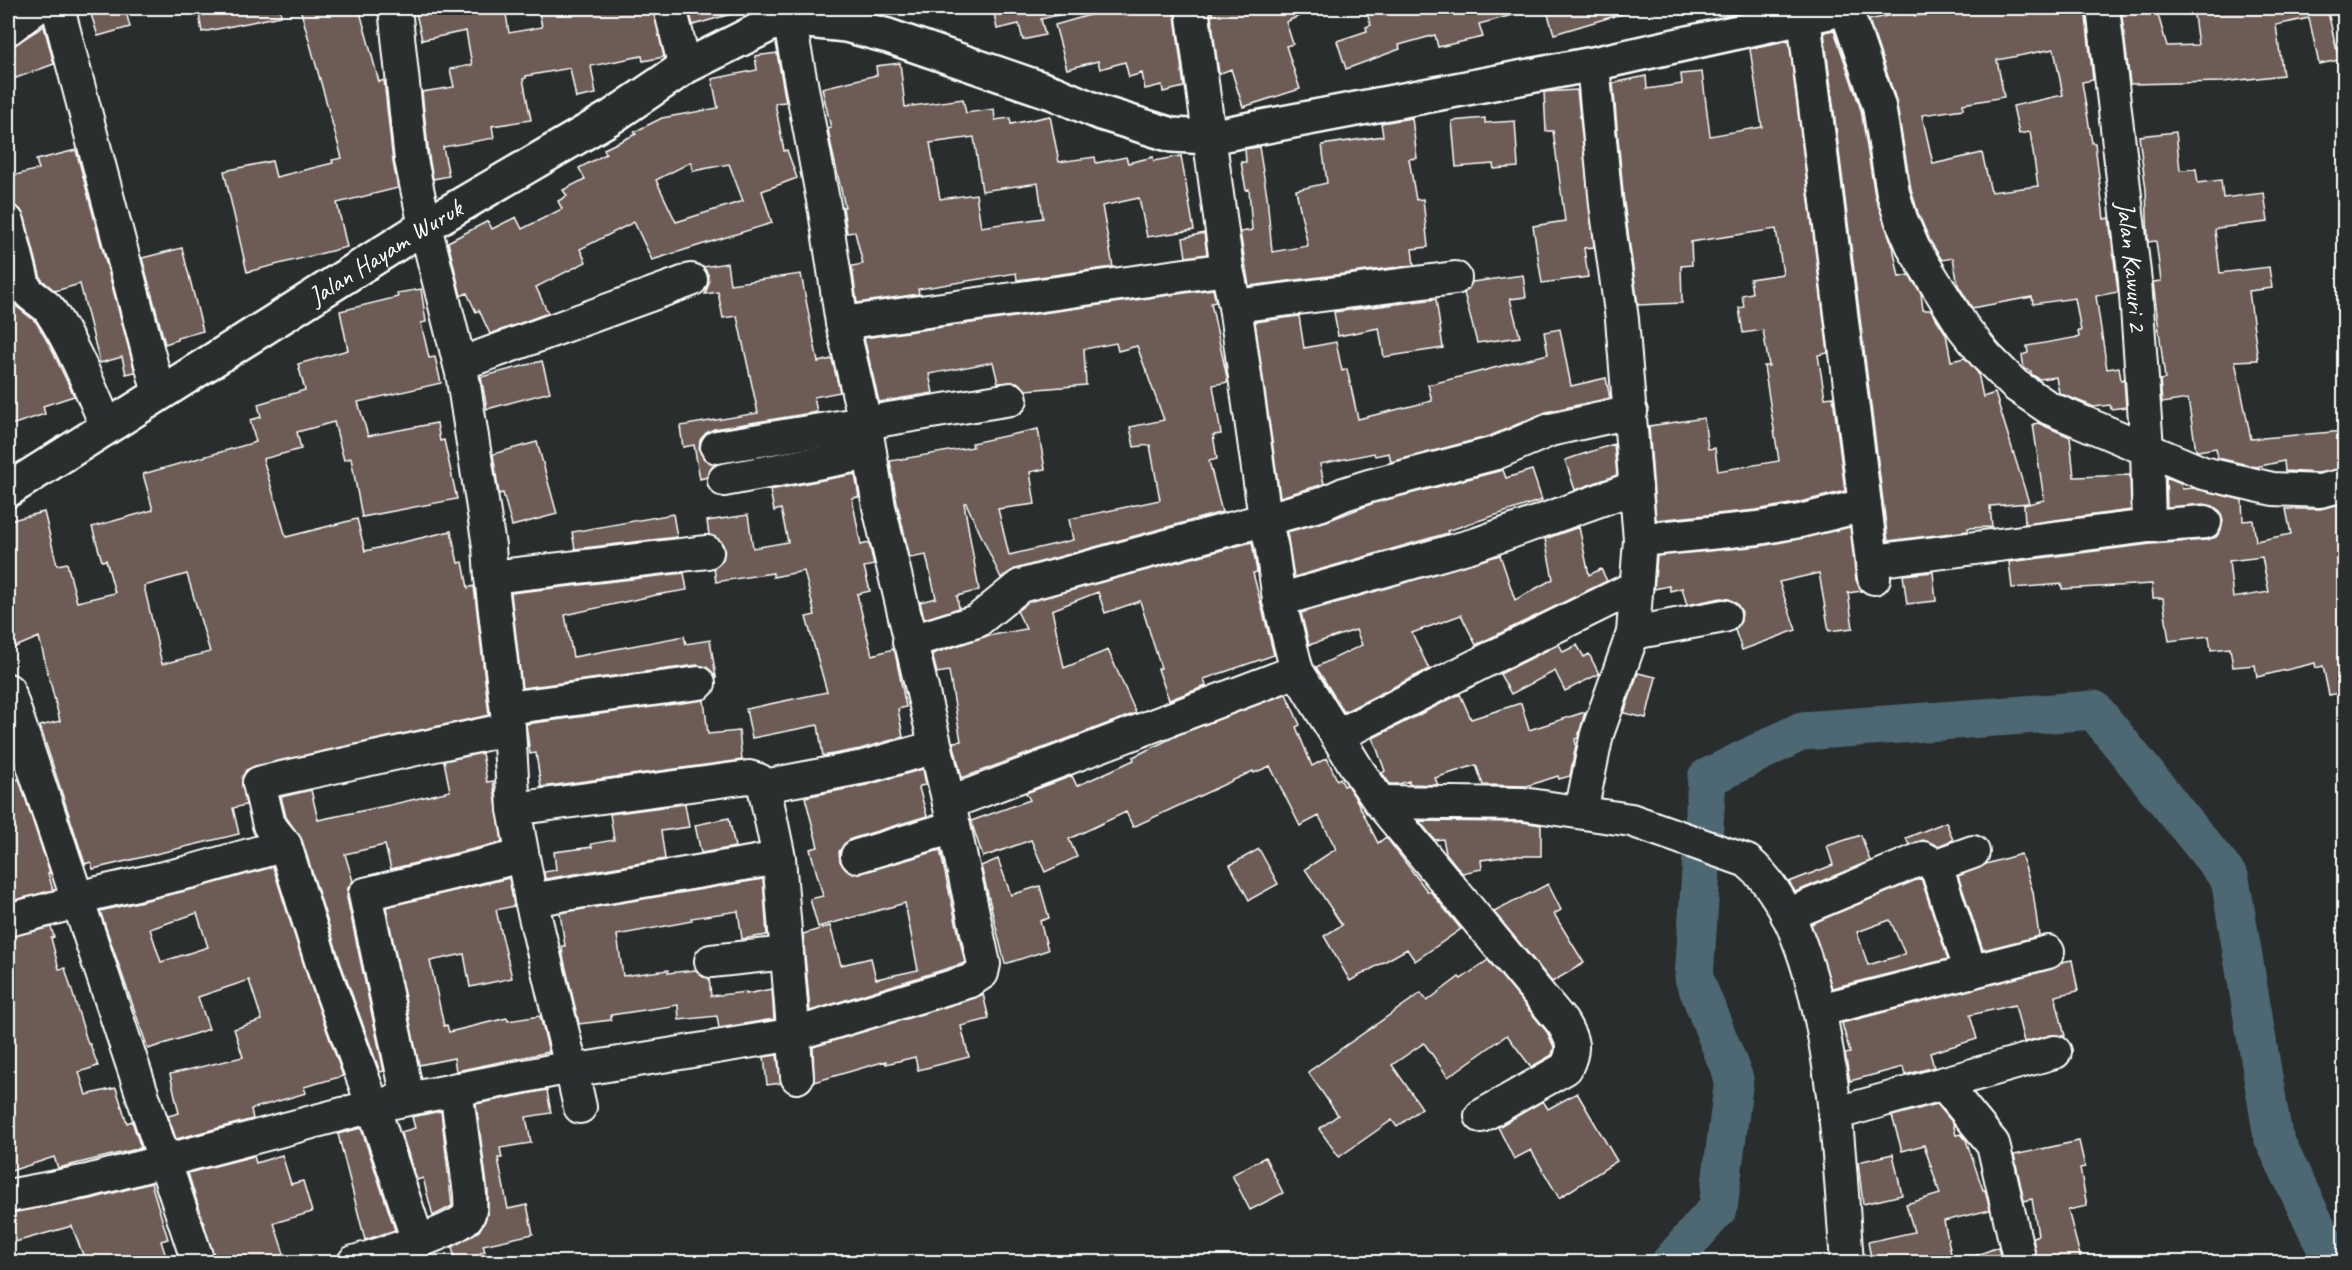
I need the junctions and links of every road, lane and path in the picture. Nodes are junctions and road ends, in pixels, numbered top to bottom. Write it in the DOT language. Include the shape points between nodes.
graph roads {
  1 [pos="36,8"];
  2 [pos="58,8"];
  3 [pos="394,8"];
  4 [pos="670,8"];
  5 [pos="1192,8"];
  6 [pos="1846,8"];
  7 [pos="2103,8"];
  8 [pos="787,17"];
  9 [pos="1804,18"];
  10 [pos="8,29"];
  11 [pos="1593,64"];
  12 [pos="685,67"];
  13 [pos="1209,137"];
  14 [pos="8,222"];
  15 [pos="425,226"];
  16 [pos="1227,269"];
  17 [pos="1455,278"];
  18 [pos="691,280"];
  19 [pos="1235,306"];
  20 [pos="842,323"];
  21 [pos="460,364"];
  22 [pos="159,394"];
  23 [pos="1011,399"];
  24 [pos="1631,412"];
  25 [pos="107,427"];
  26 [pos="868,437"];
  27 [pos="717,447"];
  28 [pos="2147,447"];
  29 [pos="724,480"];
  30 [pos="2344,486"];
  31 [pos="1636,487"];
  32 [pos="8,490"];
  33 [pos="1865,506"];
  34 [pos="1265,518"];
  35 [pos="2205,522"];
  36 [pos="2149,526"];
  37 [pos="1640,540"];
  38 [pos="707,552"];
  39 [pos="491,577"];
  40 [pos="1635,587"];
  41 [pos="1279,600"];
  42 [pos="1724,616"];
  43 [pos="1633,633"];
  44 [pos="909,642"];
  45 [pos="1297,670"];
  46 [pos="699,683"];
  47 [pos="8,690"];
  48 [pos="508,718"];
  49 [pos="13,726"];
  50 [pos="1337,736"];
  51 [pos="935,747"];
  52 [pos="19,768"];
  53 [pos="764,786"];
  54 [pos="1380,801"];
  55 [pos="514,809"];
  56 [pos="1581,812"];
  57 [pos="952,815"];
  58 [pos="285,845"];
  59 [pos="1973,852"];
  60 [pos="522,856"];
  61 [pos="857,856"];
  62 [pos="779,858"];
  63 [pos="1935,867"];
  64 [pos="76,900"];
  65 [pos="531,900"];
  66 [pos="1787,915"];
  67 [pos="8,920"];
  68 [pos="2048,952"];
  69 [pos="788,953"];
  70 [pos="711,961"];
  71 [pos="1971,972"];
  72 [pos="1820,1010"];
  73 [pos="795,1034"];
  74 [pos="2055,1052"];
  75 [pos="571,1069"];
  76 [pos="797,1077"];
  77 [pos="1944,1084"];
  78 [pos="456,1089"];
  79 [pos="408,1098"];
  80 [pos="373,1106"];
  81 [pos="580,1107"];
  82 [pos="1834,1114"];
  83 [pos="1481,1116"];
  84 [pos="165,1161"];
  85 [pos="8,1196"];
  86 [pos="409,1250"];
  87 [pos="198,1263"];
  88 [pos="354,1263"];
  89 [pos="1847,1263"];
  90 [pos="2020,1263"];
  1 -- 10 [label="street"];
  2 -- 22 [label="street"];
  3 -- 15 [label="street" via="411,160"];
  4 -- 12 [label="street"];
  5 -- 13 [label="street"];
  6 -- 9 [label="main road"];
  6 -- 28 [label="street" via="1879,106 1901,219 1914,249 1964,327 2015,385 2049,408"];
  7 -- 28 [label="street, Jalan Kawuri 2" via="2135,281"];
  8 -- 12 [label="main road, Jalan Hayam Wuruk"];
  8 -- 13 [label="main road" via="846,25 888,36 1054,93 1101,114 1172,135"];
  8 -- 20 [label="street" via="825,211"];
  9 -- 11 [label="main road"];
  9 -- 33 [label="street"];
  11 -- 13 [label="main road"];
  11 -- 24 [label="street"];
  12 -- 15 [label="main road, Jalan Hayam Wuruk" via="604,122"];
  13 -- 16 [label="street"];
  14 -- 25 [label="street" via="24,286 30,295 48,306 61,326"];
  15 -- 21 [label="street"];
  15 -- 22 [label="main road, Jalan Hayam Wuruk"];
  16 -- 19 [label="street"];
  16 -- 20 [label="street"];
  17 -- 19 [label="street"];
  18 -- 21 [label="street"];
  19 -- 34 [label="street"];
  20 -- 26 [label="street"];
  21 -- 39 [label="street"];
  22 -- 25 [label="main road, Jalan Hayam Wuruk"];
  23 -- 26 [label="street"];
  24 -- 31 [label="street"];
  24 -- 34 [label="street" via="1550,430 1496,453"];
  25 -- 32 [label="main road, Jalan Hayam Wuruk"];
  26 -- 27 [label="street"];
  26 -- 29 [label="street"];
  26 -- 44 [label="street"];
  28 -- 30 [label="street" via="2203,473 2273,489 2320,491"];
  28 -- 36 [label="street, Jalan Kawuri 2"];
  31 -- 37 [label="street"];
  31 -- 41 [label="street" via="1477,544"];
  33 -- 36 [label="street" via="1874,570"];
  33 -- 37 [label="street" via="1758,528"];
  34 -- 41 [label="street"];
  34 -- 44 [label="street" via="1020,586 977,621"];
  35 -- 36 [label="street"];
  37 -- 40 [label="street"];
  38 -- 39 [label="street"];
  39 -- 48 [label="street"];
  40 -- 43 [label="street"];
  40 -- 50 [label="street"];
  41 -- 45 [label="street"];
  42 -- 43 [label="street"];
  43 -- 56 [label="street" via="1597,734"];
  44 -- 51 [label="street"];
  45 -- 50 [label="street"];
  45 -- 57 [label="street"];
  46 -- 48 [label="street"];
  47 -- 49 [label="street"];
  48 -- 55 [label="street"];
  48 -- 58 [label="street" via="259,783 269,825"];
  49 -- 52 [label="street"];
  50 -- 54 [label="street"];
  51 -- 53 [label="street" via="864,767"];
  51 -- 57 [label="street"];
  52 -- 64 [label="street"];
  53 -- 55 [label="street" via="749,777"];
  53 -- 62 [label="street"];
  54 -- 56 [label="street" via="1495,802"];
  54 -- 83 [label="street" via="1570,1035 1572,1056 1566,1068"];
  55 -- 60 [label="street"];
  56 -- 66 [label="street" via="1631,820 1747,861 1777,893"];
  57 -- 61 [label="street"];
  57 -- 73 [label="street" via="984,964 982,973 970,981"];
  58 -- 64 [label="street"];
  58 -- 80 [label="street"];
  59 -- 63 [label="street"];
  60 -- 65 [label="street"];
  60 -- 79 [label="street" via="365,894"];
  62 -- 65 [label="street"];
  62 -- 69 [label="street"];
  63 -- 66 [label="street" via="1923,858"];
  63 -- 71 [label="street"];
  64 -- 67 [label="street"];
  64 -- 84 [label="street"];
  65 -- 75 [label="street"];
  66 -- 72 [label="street"];
  68 -- 71 [label="street"];
  69 -- 70 [label="street"];
  69 -- 73 [label="street"];
  71 -- 72 [label="street"];
  72 -- 82 [label="street"];
  73 -- 75 [label="street"];
  73 -- 76 [label="street"];
  74 -- 77 [label="street"];
  75 -- 78 [label="street"];
  75 -- 81 [label="street"];
  77 -- 82 [label="street"];
  77 -- 90 [label="street" via="1994,1144"];
  78 -- 79 [label="street"];
  78 -- 86 [label="street" via="470,1212 457,1225"];
  79 -- 80 [label="street"];
  80 -- 84 [label="street"];
  80 -- 86 [label="street"];
  82 -- 89 [label="street"];
  84 -- 85 [label="street"];
  84 -- 87 [label="street"];
  86 -- 88 [label="street"];
}
